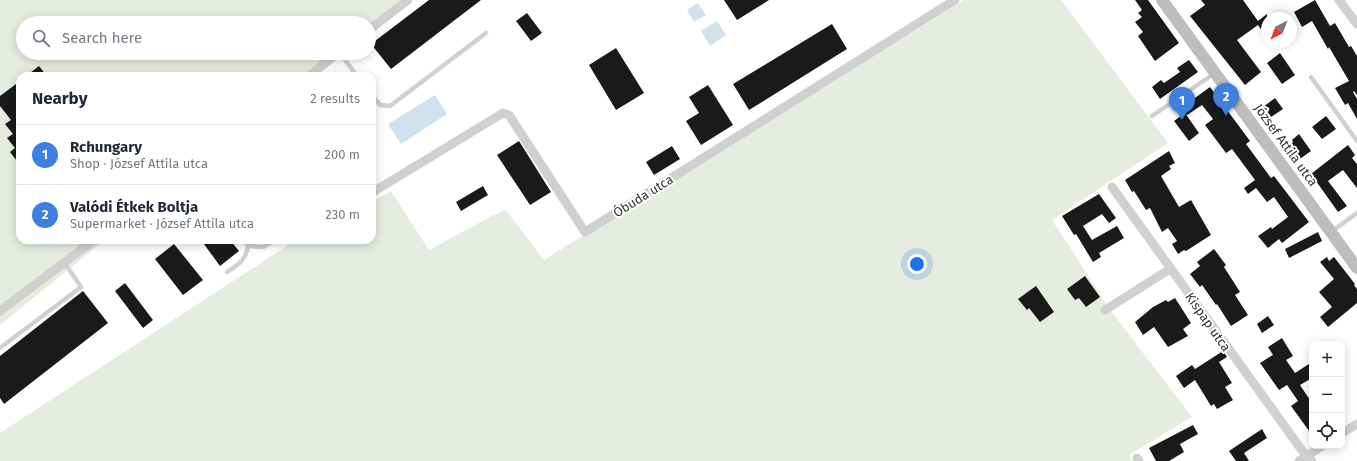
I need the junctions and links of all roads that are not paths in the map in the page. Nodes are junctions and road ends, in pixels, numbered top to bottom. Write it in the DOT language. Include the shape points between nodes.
graph roads {
  1 [pos="408,0"];
  2 [pos="955,0"];
  3 [pos="1162,0"];
  4 [pos="1339,0"];
  5 [pos="1357,24"];
  6 [pos="376,25"];
  7 [pos="486,33"];
  8 [pos="330,60"];
  9 [pos="345,60"];
  10 [pos="313,72"];
  11 [pos="355,72"];
  12 [pos="1216,72"];
  13 [pos="1311,77"];
  14 [pos="376,100"];
  15 [pos="1152,116"];
  16 [pos="1357,141"];
  17 [pos="1112,187"];
  18 [pos="376,191"];
  19 [pos="1357,213"];
  20 [pos="1331,232"];
  21 [pos="89,244"];
  22 [pos="268,244"];
  23 [pos="248,246"];
  24 [pos="64,262"];
  25 [pos="1357,268"];
  26 [pos="1170,269"];
  27 [pos="227,272"];
  28 [pos="1105,310"];
  29 [pos="0,312"];
  30 [pos="0,348"];
  31 [pos="1357,424"];
  32 [pos="1345,431"];
  33 [pos="1318,449"];
  34 [pos="1306,459"];
  1 -- 6 [label="street"];
  2 -- 18 [label="street, Óbuda utca" via="585,232 509,115 503,113"];
  3 -- 12 [label="main road, József Attila utca"];
  4 -- 5 [label="street"];
  7 -- 14 [label="lane" via="390,106 380,105"];
  8 -- 10 [label="street"];
  9 -- 11 [label="lane"];
  12 -- 15 [label="lane"];
  12 -- 20 [label="main road, József Attila utca"];
  13 -- 16 [label="lane"];
  17 -- 26 [label="street, Kispap utca"];
  19 -- 20 [label="lane"];
  20 -- 25 [label="main road, József Attila utca"];
  21 -- 24 [label="street"];
  22 -- 23 [label="lane" via="263,247"];
  23 -- 27 [label="lane" via="243,262"];
  24 -- 29 [label="street"];
  24 -- 30 [label="lane" via="82,286"];
  26 -- 28 [label="street"];
  26 -- 34 [label="street, Kispap utca"];
  31 -- 32 [label="street"];
  33 -- 34 [label="street"];
}
